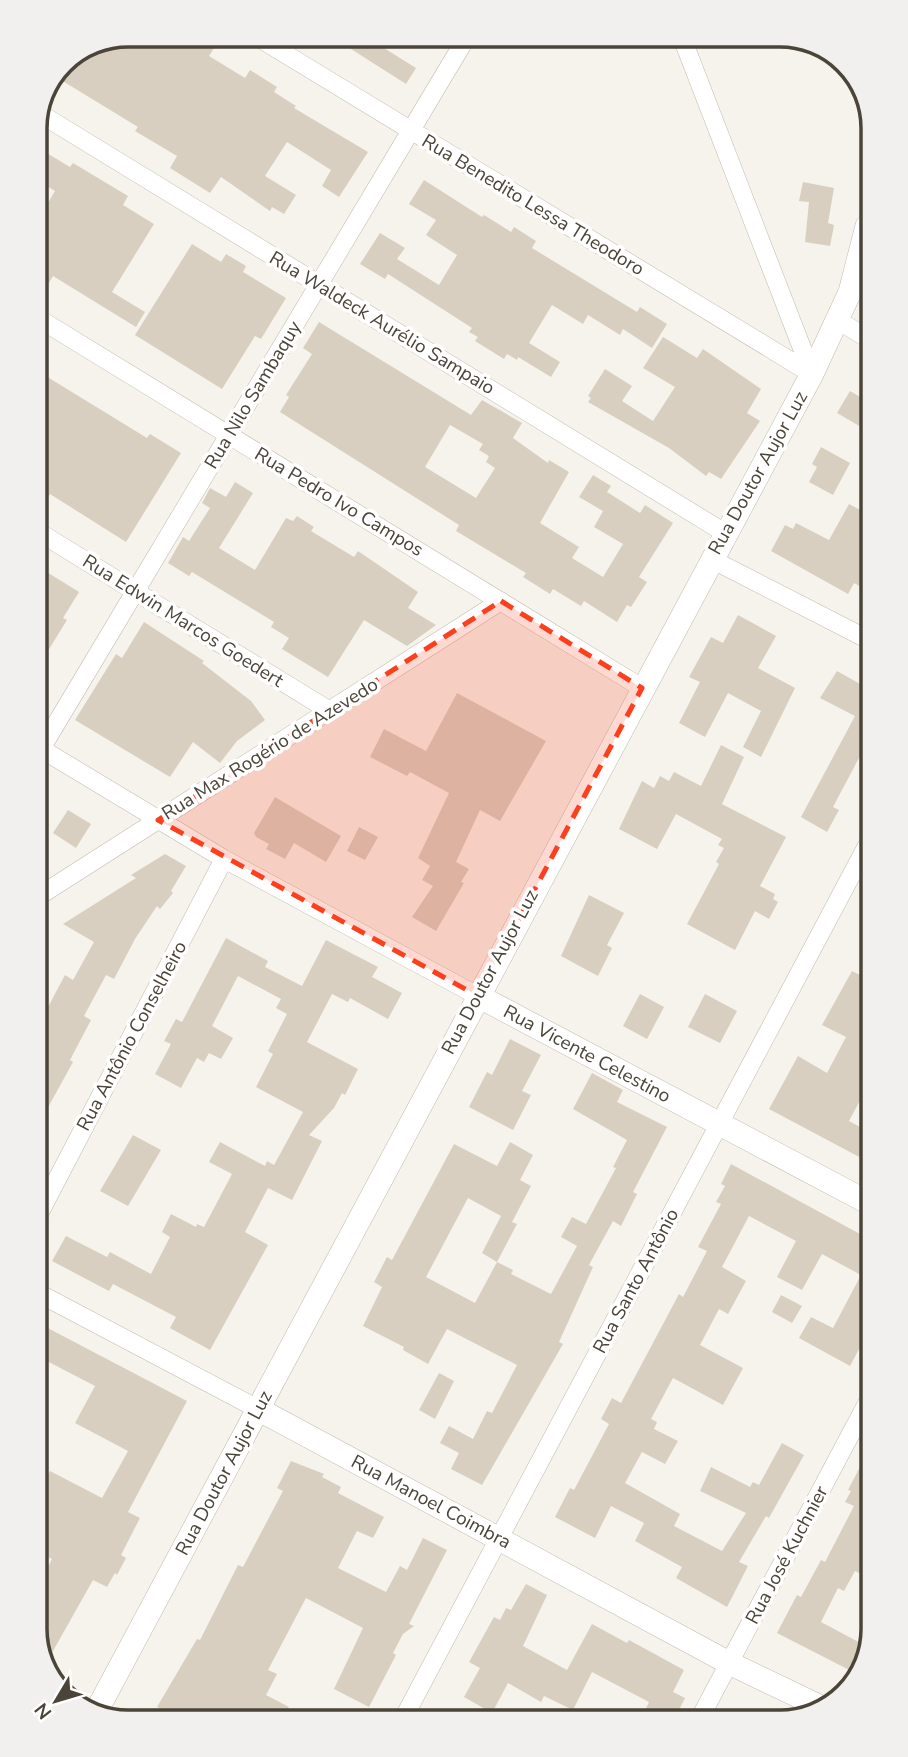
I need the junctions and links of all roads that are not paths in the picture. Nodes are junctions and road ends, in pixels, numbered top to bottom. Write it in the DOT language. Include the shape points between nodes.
graph roads {
  1 [pos="274,47"];
  2 [pos="461,47"];
  3 [pos="686,47"];
  4 [pos="48,118"];
  5 [pos="411,130"];
  6 [pos="861,249"];
  7 [pos="319,284"];
  8 [pos="839,321"];
  9 [pos="47,324"];
  10 [pos="861,334"];
  11 [pos="812,374"];
  12 [pos="229,435"];
  13 [pos="725,533"];
  14 [pos="47,537"];
  15 [pos="712,559"];
  16 [pos="135,591"];
  17 [pos="501,601"];
  18 [pos="861,636"];
  19 [pos="642,688"];
  20 [pos="330,711"];
  21 [pos="47,737"];
  22 [pos="47,755"];
  23 [pos="158,820"];
  24 [pos="861,857"];
  25 [pos="224,859"];
  26 [pos="47,891"];
  27 [pos="478,996"];
  28 [pos="720,1124"];
  29 [pos="47,1199"];
  30 [pos="861,1200"];
  31 [pos="47,1298"];
  32 [pos="258,1409"];
  33 [pos="861,1415"];
  34 [pos="499,1538"];
  35 [pos="729,1663"];
  36 [pos="812,1704"];
  37 [pos="100,1705"];
  38 [pos="408,1710"];
  39 [pos="704,1710"];
  1 -- 5 [label="street, Rua Benedito Lessa Theodoro"];
  2 -- 5 [label="street, Rua Nilo Sambaquy"];
  3 -- 11 [label="street"];
  4 -- 7 [label="street, Rua Waldeck Aurélio Sampaio"];
  5 -- 7 [label="street, Rua Nilo Sambaquy"];
  5 -- 11 [label="street, Rua Benedito Lessa Theodoro"];
  6 -- 8 [label="street, Rua Doutor Aujor Luz"];
  7 -- 12 [label="street, Rua Nilo Sambaquy"];
  7 -- 13 [label="street, Rua Waldeck Aurélio Sampaio"];
  8 -- 10 [label="street"];
  8 -- 11 [label="street, Rua Doutor Aujor Luz"];
  9 -- 12 [label="street, Rua Pedro Ivo Campos"];
  11 -- 13 [label="street, Rua Doutor Aujor Luz"];
  12 -- 16 [label="street, Rua Nilo Sambaquy"];
  12 -- 17 [label="street, Rua Pedro Ivo Campos"];
  13 -- 15 [label="street, Rua Doutor Aujor Luz"];
  14 -- 16 [label="street, Rua Edwin Marcos Goedert"];
  15 -- 18 [label="street"];
  15 -- 19 [label="street, Rua Doutor Aujor Luz"];
  16 -- 20 [label="street, Rua Edwin Marcos Goedert"];
  16 -- 21 [label="street, Rua Nilo Sambaquy"];
  17 -- 19 [label="street, Rua Pedro Ivo Campos"];
  17 -- 20 [label="street, Rua Max Rogério de Azevedo"];
  19 -- 27 [label="street, Rua Doutor Aujor Luz"];
  20 -- 23 [label="street, Rua Max Rogério de Azevedo"];
  22 -- 23 [label="street, Rua Vicente Celestino"];
  23 -- 25 [label="street, Rua Vicente Celestino"];
  23 -- 26 [label="street, Rua Max Rogério de Azevedo"];
  24 -- 28 [label="street, Rua Santo Antônio"];
  25 -- 27 [label="street, Rua Vicente Celestino"];
  25 -- 29 [label="street, Rua Antônio Conselheiro"];
  27 -- 28 [label="street, Rua Vicente Celestino"];
  27 -- 32 [label="street, Rua Doutor Aujor Luz"];
  28 -- 30 [label="street, Rua Vicente Celestino"];
  28 -- 34 [label="street, Rua Santo Antônio"];
  31 -- 32 [label="street, Rua Manoel Coimbra"];
  32 -- 34 [label="street, Rua Manoel Coimbra"];
  32 -- 37 [label="street, Rua Doutor Aujor Luz"];
  33 -- 35 [label="street, Rua José Kuchnier"];
  34 -- 35 [label="street, Rua Manoel Coimbra"];
  34 -- 38 [label="street, Rua Santo Antônio"];
  35 -- 36 [label="street, Rua Manoel Coimbra"];
  35 -- 39 [label="street, Rua José Kuchnier"];
}
